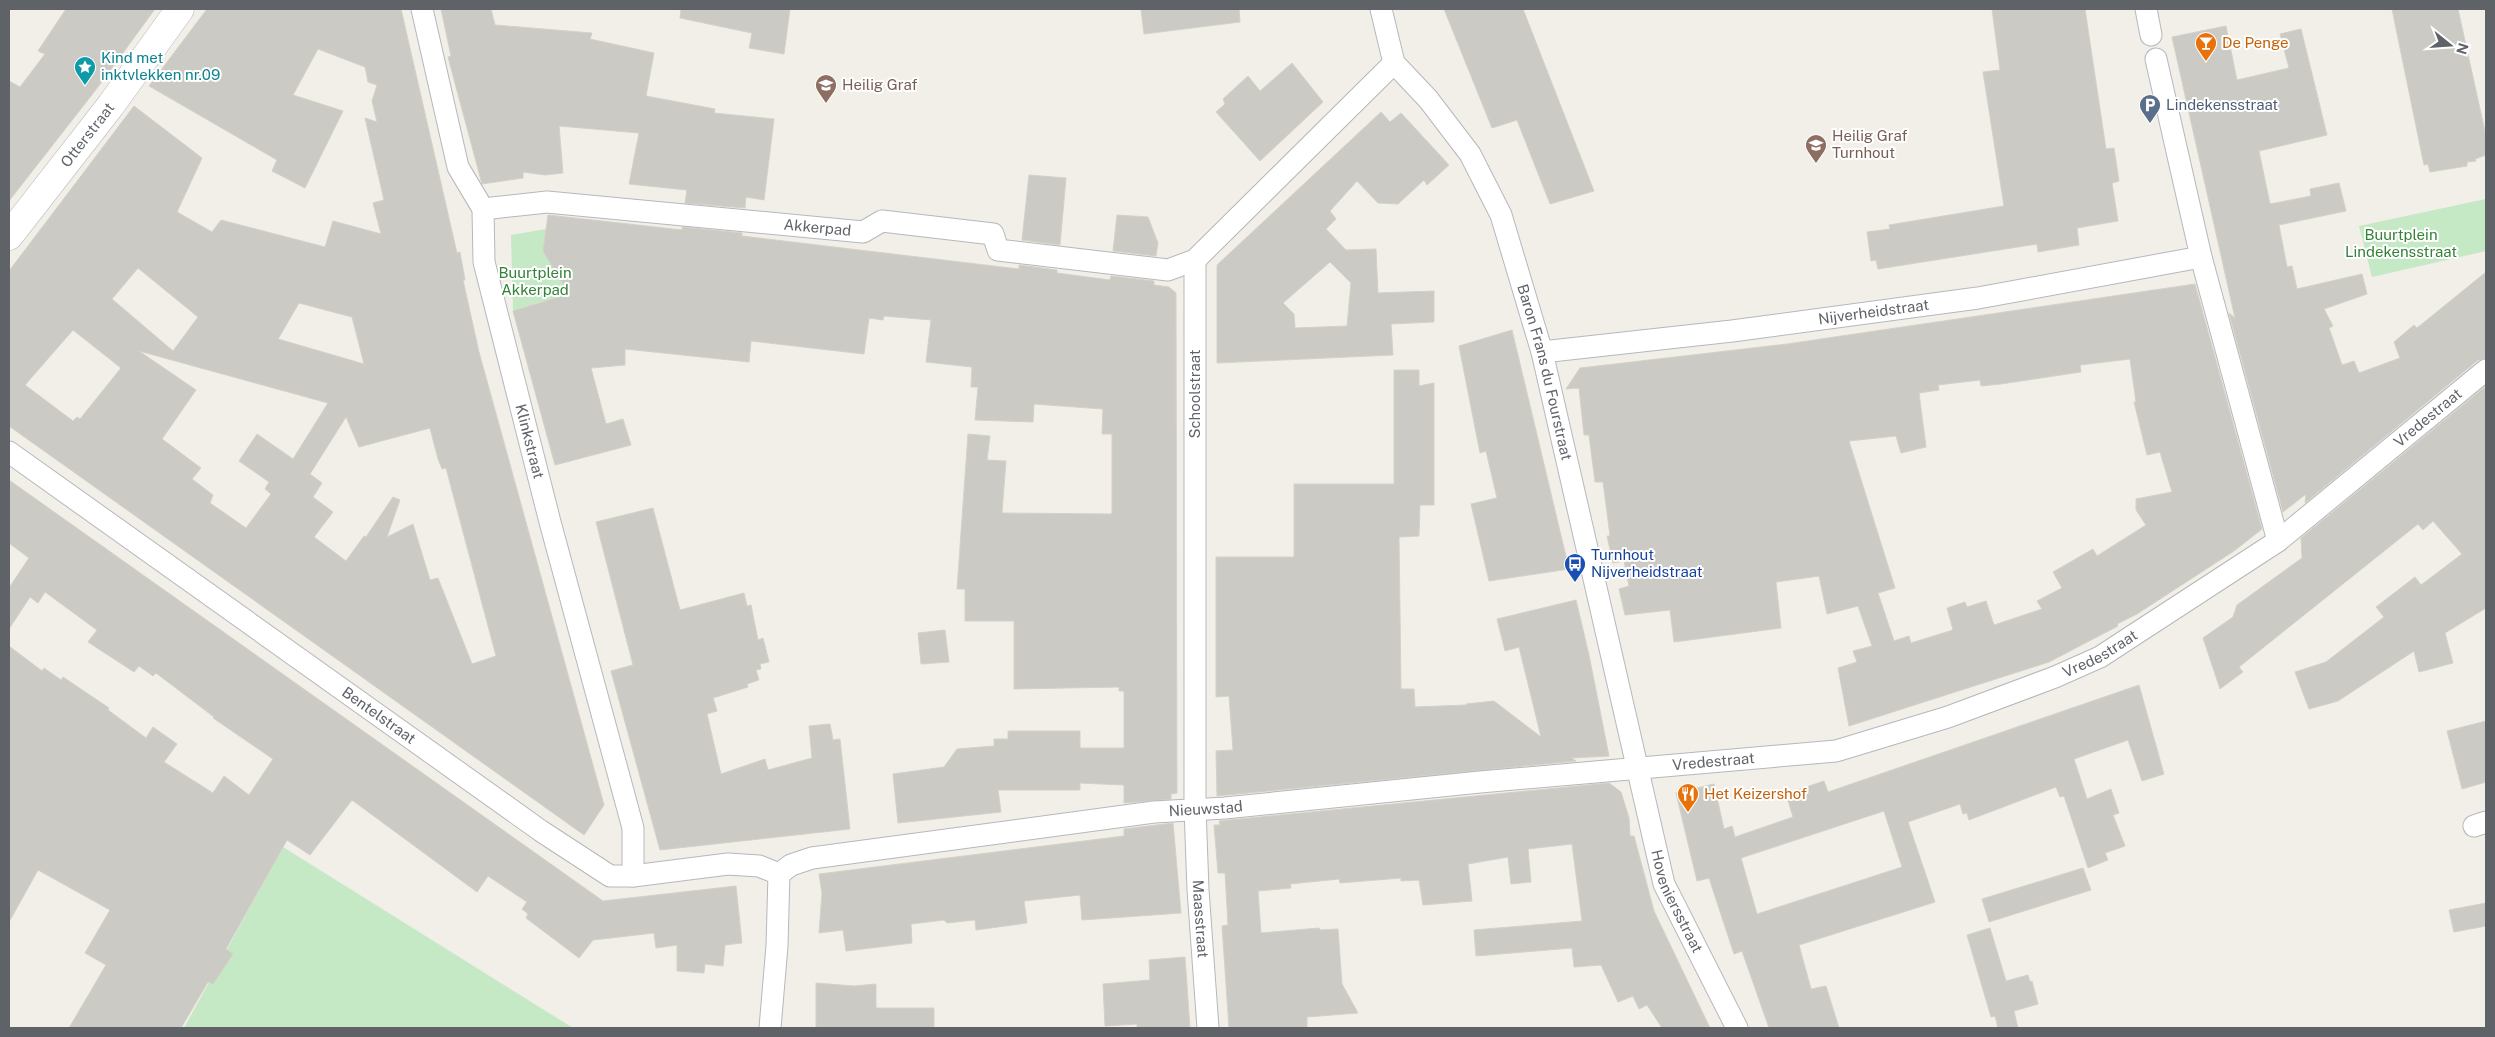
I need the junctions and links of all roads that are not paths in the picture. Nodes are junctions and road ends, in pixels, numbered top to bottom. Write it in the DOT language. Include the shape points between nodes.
graph roads {
  1 [pos="180,9"];
  2 [pos="422,9"];
  3 [pos="1381,9"];
  4 [pos="2146,9"];
  5 [pos="2151,35"];
  6 [pos="2156,60"];
  7 [pos="1394,63"];
  8 [pos="483,209"];
  9 [pos="9,236"];
  10 [pos="2202,257"];
  11 [pos="1195,260"];
  12 [pos="1542,352"];
  13 [pos="2486,370"];
  14 [pos="9,452"];
  15 [pos="2278,541"];
  16 [pos="1637,768"];
  17 [pos="1195,808"];
  18 [pos="779,874"];
  19 [pos="633,876"];
  20 [pos="770,1028"];
  21 [pos="1208,1028"];
  22 [pos="1737,1028"];
  1 -- 9 [label="street, Otterstraat"];
  2 -- 8 [label="street, Klinkstraat" via="458,167"];
  3 -- 7 [label="street, Baron Frans du Fourstraat"];
  4 -- 5 [label="street"];
  6 -- 10 [label="street"];
  7 -- 11 [label="street"];
  7 -- 12 [label="street, Baron Frans du Fourstraat" via="1428,99 1470,154 1501,215"];
  8 -- 11 [label="street, Akkerpad" via="547,202 863,232 882,221 994,234 998,250 1168,270"];
  8 -- 19 [label="street, Klinkstraat" via="484,262 633,828"];
  10 -- 12 [label="street, Nijverheidstraat" via="1978,298 1732,331"];
  10 -- 15 [label="street"];
  11 -- 17 [label="street, Schoolstraat"];
  12 -- 16 [label="street, Baron Frans du Fourstraat"];
  13 -- 15 [label="street, Vredestraat"];
  14 -- 19 [label="street, Bentelstraat" via="541,831 610,876"];
  15 -- 16 [label="street, Vredestraat" via="2100,657 1948,717 1836,750"];
  16 -- 17 [label="street, Nieuwstad" via="1225,808"];
  16 -- 22 [label="street, Hoveniersstraat" via="1664,884"];
  17 -- 18 [label="street, Nieuwstad" via="812,858 791,865"];
  17 -- 21 [label="street, Maasstraat"];
  18 -- 19 [label="street, Bentelstraat" via="759,866 728,864"];
  18 -- 20 [label="street"];
}
